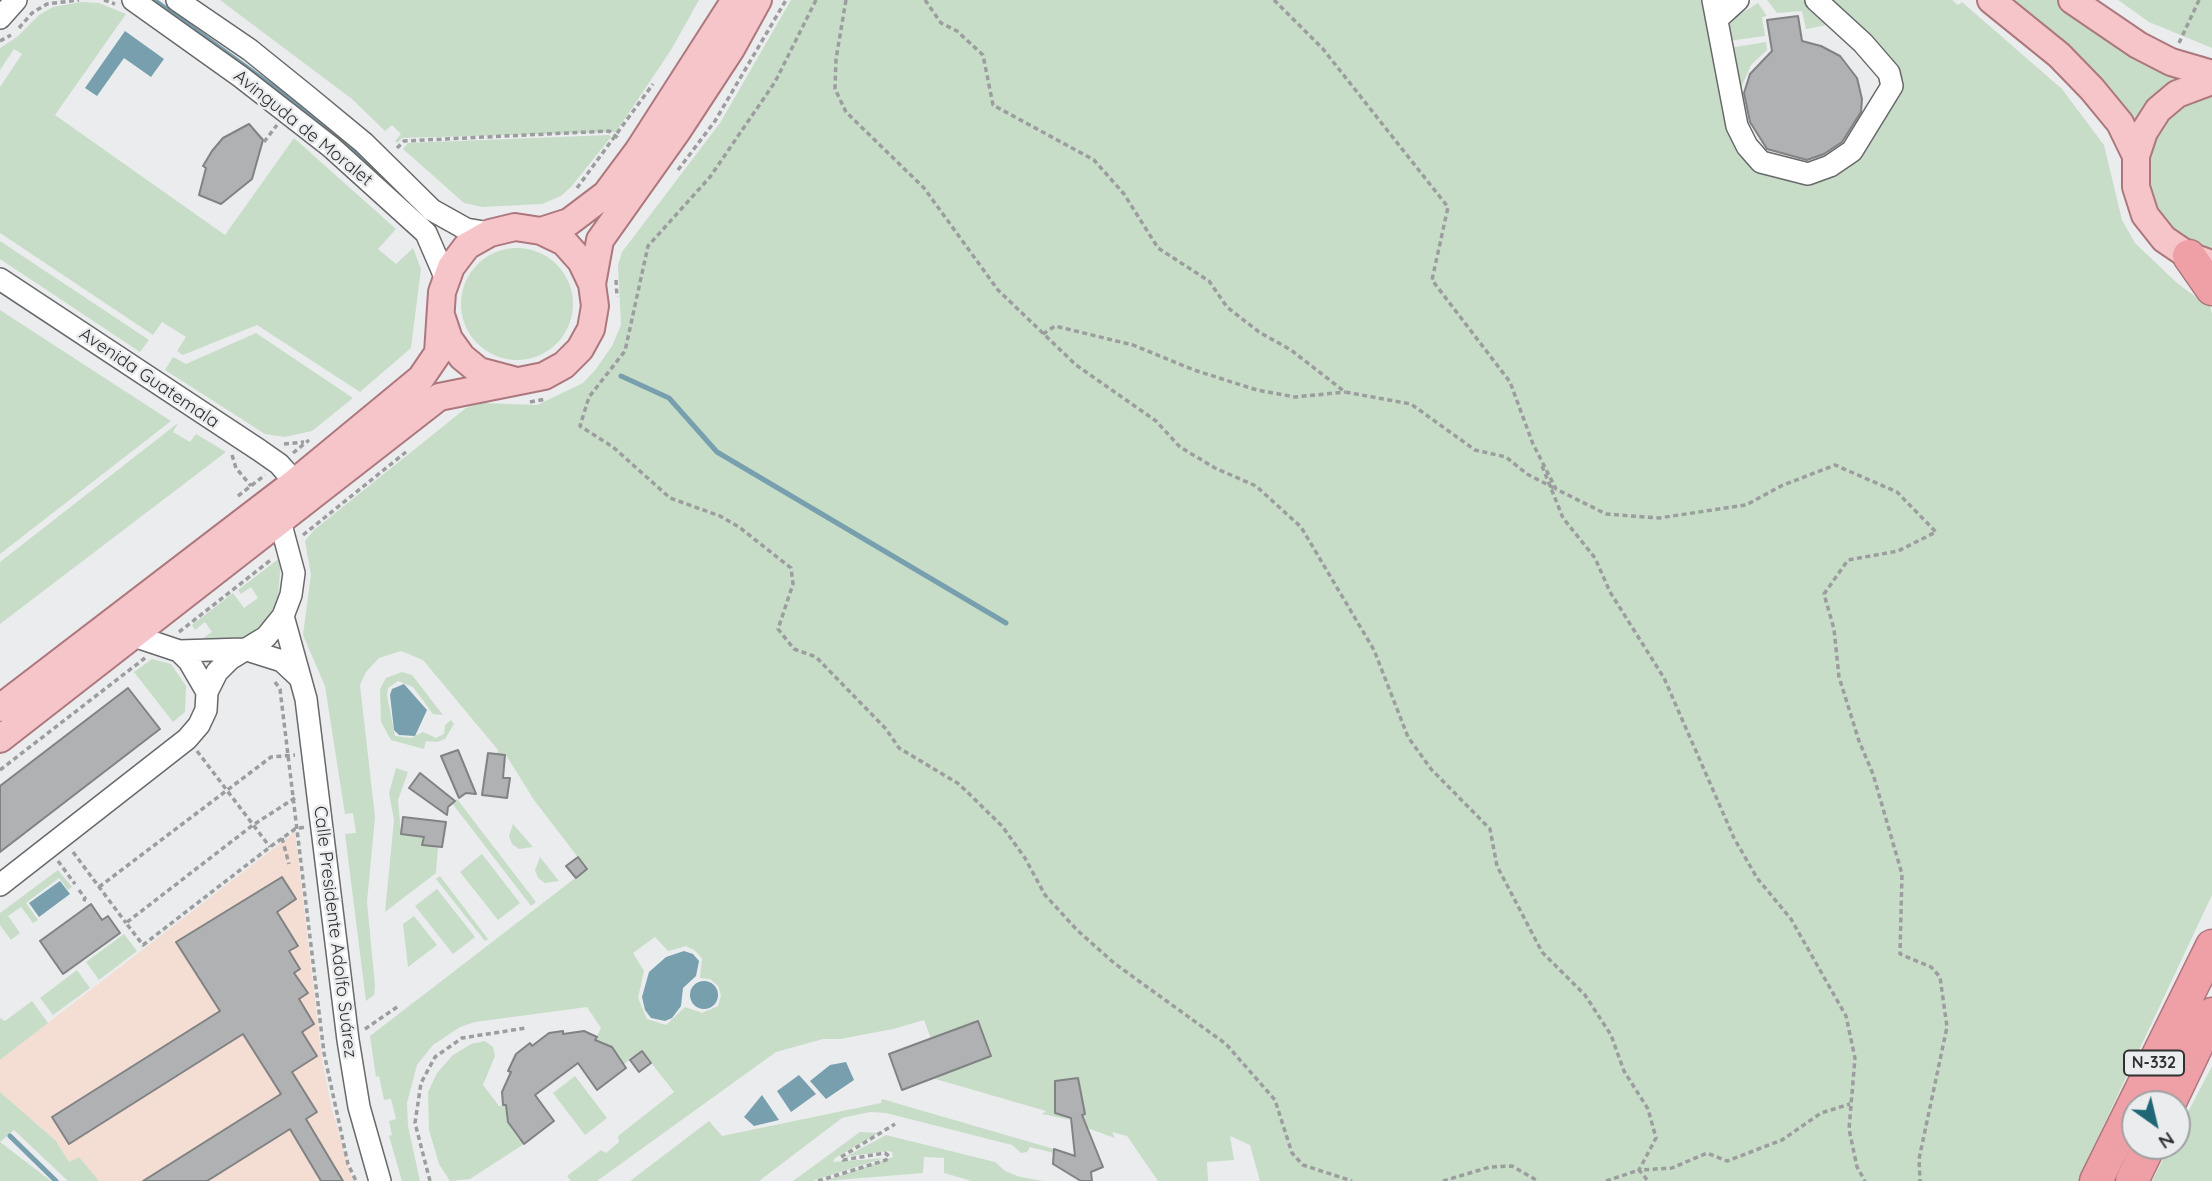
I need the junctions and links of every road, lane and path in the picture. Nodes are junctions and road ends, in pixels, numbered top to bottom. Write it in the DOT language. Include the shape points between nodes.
graph roads {
  1 [pos="16,0"];
  2 [pos="79,0"];
  3 [pos="133,0"];
  4 [pos="177,0"];
  5 [pos="735,0"];
  6 [pos="758,0"];
  7 [pos="816,0"];
  8 [pos="846,0"];
  9 [pos="925,0"];
  10 [pos="1274,0"];
  11 [pos="1738,0"];
  12 [pos="1816,0"];
  13 [pos="1991,0"];
  14 [pos="2072,0"];
  15 [pos="2199,0"];
  16 [pos="1715,9"];
  17 [pos="0,18"];
  18 [pos="0,41"];
  19 [pos="2176,52"];
  20 [pos="2212,75"];
  21 [pos="2212,81"];
  22 [pos="654,83"];
  23 [pos="616,136"];
  24 [pos="389,142"];
  25 [pos="638,151"];
  26 [pos="390,156"];
  27 [pos="2136,156"];
  28 [pos="405,158"];
  29 [pos="571,194"];
  30 [pos="541,231"];
  31 [pos="490,233"];
  32 [pos="2201,260"];
  33 [pos="0,279"];
  34 [pos="446,279"];
  35 [pos="592,284"];
  36 [pos="2212,289"];
  37 [pos="442,318"];
  38 [pos="1042,335"];
  39 [pos="522,381"];
  40 [pos="1345,392"];
  41 [pos="1533,444"];
  42 [pos="295,482"];
  43 [pos="1556,489"];
  44 [pos="280,521"];
  45 [pos="283,616"];
  46 [pos="131,635"];
  47 [pos="244,649"];
  48 [pos="179,651"];
  49 [pos="270,676"];
  50 [pos="302,680"];
  51 [pos="207,692"];
  52 [pos="0,708"];
  53 [pos="0,739"];
  54 [pos="197,747"];
  55 [pos="313,753"];
  56 [pos="287,755"];
  57 [pos="193,760"];
  58 [pos="226,790"];
  59 [pos="318,795"];
  60 [pos="294,798"];
  61 [pos="321,823"];
  62 [pos="253,825"];
  63 [pos="298,828"];
  64 [pos="282,838"];
  65 [pos="83,844"];
  66 [pos="270,847"];
  67 [pos="61,850"];
  68 [pos="289,864"];
  69 [pos="49,870"];
  70 [pos="75,884"];
  71 [pos="0,885"];
  72 [pos="99,887"];
  73 [pos="79,890"];
  74 [pos="83,903"];
  75 [pos="2212,920"];
  76 [pos="126,923"];
  77 [pos="2212,946"];
  78 [pos="400,1005"];
  79 [pos="2212,1014"];
  80 [pos="526,1028"];
  81 [pos="2212,1036"];
  82 [pos="348,1040"];
  83 [pos="2134,1090"];
  84 [pos="2141,1090"];
  85 [pos="2178,1090"];
  86 [pos="2180,1090"];
  87 [pos="1850,1104"];
  88 [pos="895,1124"];
  89 [pos="2121,1130"];
  90 [pos="1639,1170"];
  91 [pos="356,1181"];
  92 [pos="380,1181"];
  93 [pos="430,1181"];
  94 [pos="818,1181"];
  95 [pos="1352,1181"];
  96 [pos="1443,1181"];
  97 [pos="1538,1181"];
  98 [pos="1606,1181"];
  99 [pos="1648,1181"];
  100 [pos="1865,1181"];
  101 [pos="1920,1181"];
  102 [pos="2096,1181"];
  1 -- 17 [label="street"];
  2 -- 18 [label="path" via="47,4"];
  3 -- 34 [label="street, Avinguda de Moralet" via="342,156 426,233"];
  4 -- 26 [label="street, Avinguda de Moralet"];
  5 -- 25 [label="main road"];
  6 -- 35 [label="main road" via="732,49 678,130 610,222 600,240"];
  7 -- 95 [label="path" via="775,82 710,177 648,246 625,351 589,397 580,426 613,447 670,498 720,516 791,568 793,584 778,629 794,649 816,657 899,748 959,784 1002,826 1045,895 1077,930 1114,963 1226,1044 1275,1100 1292,1153 1303,1165"];
  8 -- 38 [label="path" via="835,89 846,113 924,188 998,290"];
  9 -- 40 [label="path" via="941,23 983,55 993,105 1094,160 1124,194 1157,248 1209,281 1227,307"];
  10 -- 41 [label="path" via="1323,49 1448,207 1432,280 1510,382"];
  11 -- 16 [label="street"];
  12 -- 16 [label="street" via="1889,73 1892,86 1852,151 1808,174 1761,162 1747,145 1737,126"];
  13 -- 27 [label="main road" via="2059,55 2092,89 2120,123"];
  14 -- 19 [label="main road" via="2118,33"];
  15 -- 19 [label="path"];
  19 -- 20 [label="main road"];
  21 -- 27 [label="main road" via="2177,94 2158,110"];
  22 -- 23 [label="path"];
  23 -- 25 [label="path"];
  23 -- 26 [label="path" via="609,131 404,141"];
  23 -- 29 [label="path"];
  24 -- 26 [label="path"];
  25 -- 30 [label="main road" via="606,194 588,209 569,222"];
  26 -- 28 [label="path"];
  26 -- 31 [label="street, Avinguda de Moralet" via="432,210 466,229"];
  27 -- 32 [label="main road" via="2136,187 2146,215 2164,239"];
  30 -- 31 [label="main road" via="515,227"];
  30 -- 35 [label="main road" via="564,242 581,261"];
  31 -- 34 [label="main road" via="467,246"];
  32 -- 36 [label="highway"];
  33 -- 42 [label="street, Avenida Guatemala" via="259,450"];
  34 -- 37 [label="main road"];
  35 -- 39 [label="main road" via="591,329 580,349 564,365"];
  37 -- 39 [label="main road" via="449,339 479,371"];
  37 -- 42 [label="main road" via="438,353 421,378"];
  38 -- 40 [label="path" via="1055,326 1133,345 1257,390 1295,397"];
  38 -- 90 [label="path" via="1156,421 1180,447 1256,486 1301,527 1374,650 1408,737 1430,769 1490,829 1497,866 1542,952 1585,995 1611,1035 1624,1071 1648,1109 1656,1138"];
  39 -- 44 [label="main road" via="439,397"];
  40 -- 43 [label="path" via="1410,404 1475,450 1506,457"];
  41 -- 43 [label="path"];
  41 -- 87 [label="path" via="1563,518 1595,558 1610,592 1664,678 1734,838 1757,878 1791,919 1846,1016 1856,1058"];
  42 -- 52 [label="main road"];
  43 -- 101 [label="path" via="1606,514 1659,518 1746,505 1835,466 1897,492 1936,532 1898,551 1848,560 1824,594 1834,629 1839,677 1902,873 1900,954 1931,967 1940,977 1947,1027 1919,1158"];
  44 -- 45 [label="street" via="294,573"];
  44 -- 46 [label="main road"];
  45 -- 47 [label="street" via="266,637"];
  45 -- 50 [label="street, Calle Presidente Adolfo Suárez"];
  46 -- 48 [label="street"];
  46 -- 53 [label="main road"];
  47 -- 48 [label="street"];
  47 -- 50 [label="street" via="282,661"];
  47 -- 51 [label="street" via="216,672"];
  48 -- 51 [label="street"];
  49 -- 56 [label="path" via="280,690"];
  50 -- 55 [label="street, Calle Presidente Adolfo Suárez"];
  51 -- 54 [label="street"];
  54 -- 57 [label="path"];
  54 -- 58 [label="path"];
  54 -- 67 [label="street"];
  55 -- 56 [label="path"];
  55 -- 59 [label="street, Calle Presidente Adolfo Suárez"];
  56 -- 58 [label="path" via="271,757"];
  56 -- 60 [label="path"];
  58 -- 62 [label="path"];
  58 -- 72 [label="path"];
  59 -- 60 [label="path"];
  59 -- 61 [label="street, Calle Presidente Adolfo Suárez"];
  60 -- 62 [label="path"];
  60 -- 63 [label="path"];
  61 -- 63 [label="path"];
  61 -- 82 [label="street, Calle Presidente Adolfo Suárez"];
  62 -- 66 [label="path"];
  62 -- 76 [label="path"];
  63 -- 64 [label="path"];
  63 -- 91 [label="path" via="324,1053 348,1164"];
  64 -- 66 [label="path"];
  64 -- 68 [label="path"];
  65 -- 67 [label="path"];
  66 -- 76 [label="path" via="143,945"];
  67 -- 69 [label="path"];
  67 -- 70 [label="path"];
  67 -- 71 [label="street"];
  67 -- 72 [label="path"];
  72 -- 76 [label="path"];
  73 -- 74 [label="path"];
  75 -- 83 [label="highway"];
  77 -- 84 [label="highway, N-332"];
  78 -- 82 [label="path"];
  79 -- 85 [label="highway, N-332"];
  80 -- 93 [label="path" via="462,1038 435,1057 421,1083 415,1123"];
  81 -- 86 [label="highway"];
  82 -- 92 [label="street, Calle Presidente Adolfo Suárez" via="359,1107"];
  87 -- 90 [label="path" via="1821,1113 1782,1140 1727,1161 1707,1153 1672,1168"];
  87 -- 100 [label="path" via="1849,1129 1857,1167"];
  88 -- 94 [label="path" via="841,1157 885,1153 889,1156 886,1160"];
  89 -- 102 [label="highway, N-332"];
  90 -- 98 [label="path"];
  90 -- 99 [label="path"];
  96 -- 97 [label="path" via="1490,1167 1512,1166"];
}
